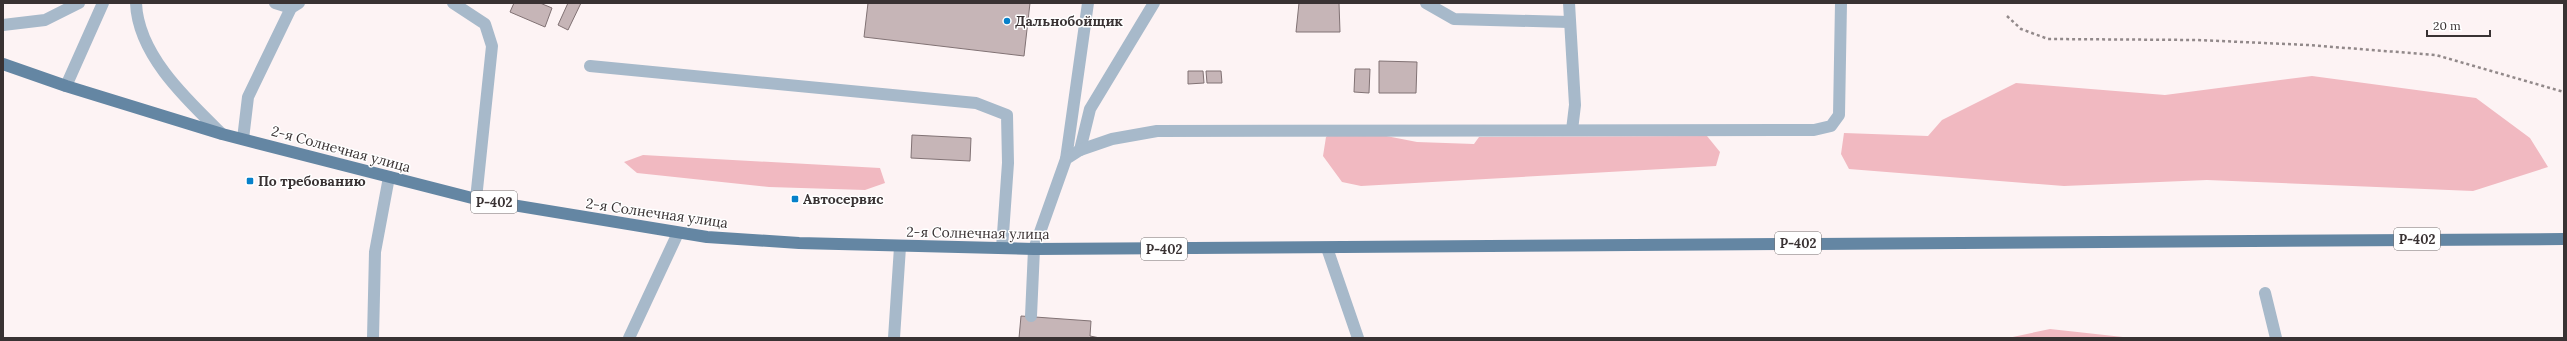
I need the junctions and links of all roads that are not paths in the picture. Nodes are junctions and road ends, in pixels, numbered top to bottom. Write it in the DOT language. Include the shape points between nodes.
graph roads {
  1 [pos="80,3"];
  2 [pos="103,3"];
  3 [pos="136,3"];
  4 [pos="275,3"];
  5 [pos="453,3"];
  6 [pos="1088,3"];
  7 [pos="1154,3"];
  8 [pos="1426,3"];
  9 [pos="1569,3"];
  10 [pos="1841,3"];
  11 [pos="295,6"];
  12 [pos="1569,22"];
  13 [pos="3,25"];
  14 [pos="3,64"];
  15 [pos="590,66"];
  16 [pos="66,86"];
  17 [pos="1572,130"];
  18 [pos="222,134"];
  19 [pos="243,139"];
  20 [pos="1080,150"];
  21 [pos="1066,159"];
  22 [pos="389,177"];
  23 [pos="476,199"];
  24 [pos="678,233"];
  25 [pos="2564,239"];
  26 [pos="900,247"];
  27 [pos="1002,248"];
  28 [pos="1327,248"];
  29 [pos="1034,249"];
  30 [pos="2265,293"];
  31 [pos="1031,316"];
  32 [pos="374,338"];
  33 [pos="629,338"];
  34 [pos="894,338"];
  35 [pos="1358,338"];
  36 [pos="2276,338"];
  1 -- 13 [label="street" via="45,20"];
  2 -- 16 [label="street"];
  3 -- 18 [label="street" via="145,36 156,60 197,110"];
  4 -- 11 [label="street"];
  5 -- 23 [label="street" via="486,24 492,46"];
  6 -- 21 [label="street"];
  7 -- 20 [label="street" via="1090,109"];
  8 -- 12 [label="street" via="1454,19"];
  9 -- 12 [label="street"];
  10 -- 17 [label="street" via="1841,98 1839,115 1830,126 1814,130"];
  11 -- 19 [label="street" via="248,97"];
  12 -- 17 [label="street" via="1575,105"];
  14 -- 16 [label="main road, 2-я Солнечная улица / Р-402"];
  15 -- 27 [label="street" via="976,103 1007,115 1008,163"];
  16 -- 18 [label="main road, 2-я Солнечная улица / Р-402"];
  17 -- 20 [label="street" via="1157,130 1112,139"];
  18 -- 19 [label="main road, 2-я Солнечная улица / Р-402"];
  19 -- 22 [label="main road, 2-я Солнечная улица / Р-402"];
  20 -- 21 [label="street"];
  21 -- 29 [label="street"];
  22 -- 23 [label="main road, 2-я Солнечная улица / Р-402"];
  22 -- 32 [label="street" via="375,252"];
  23 -- 24 [label="main road, 2-я Солнечная улица / Р-402"];
  24 -- 26 [label="main road, 2-я Солнечная улица / Р-402" via="799,243"];
  24 -- 33 [label="street"];
  25 -- 28 [label="main road, Р-402"];
  26 -- 27 [label="main road, 2-я Солнечная улица / Р-402"];
  26 -- 34 [label="street"];
  27 -- 29 [label="main road, 2-я Солнечная улица / Р-402"];
  28 -- 29 [label="main road, 2-я Солнечная улица / Р-402"];
  28 -- 35 [label="street"];
  29 -- 31 [label="street"];
  30 -- 36 [label="street"];
}
